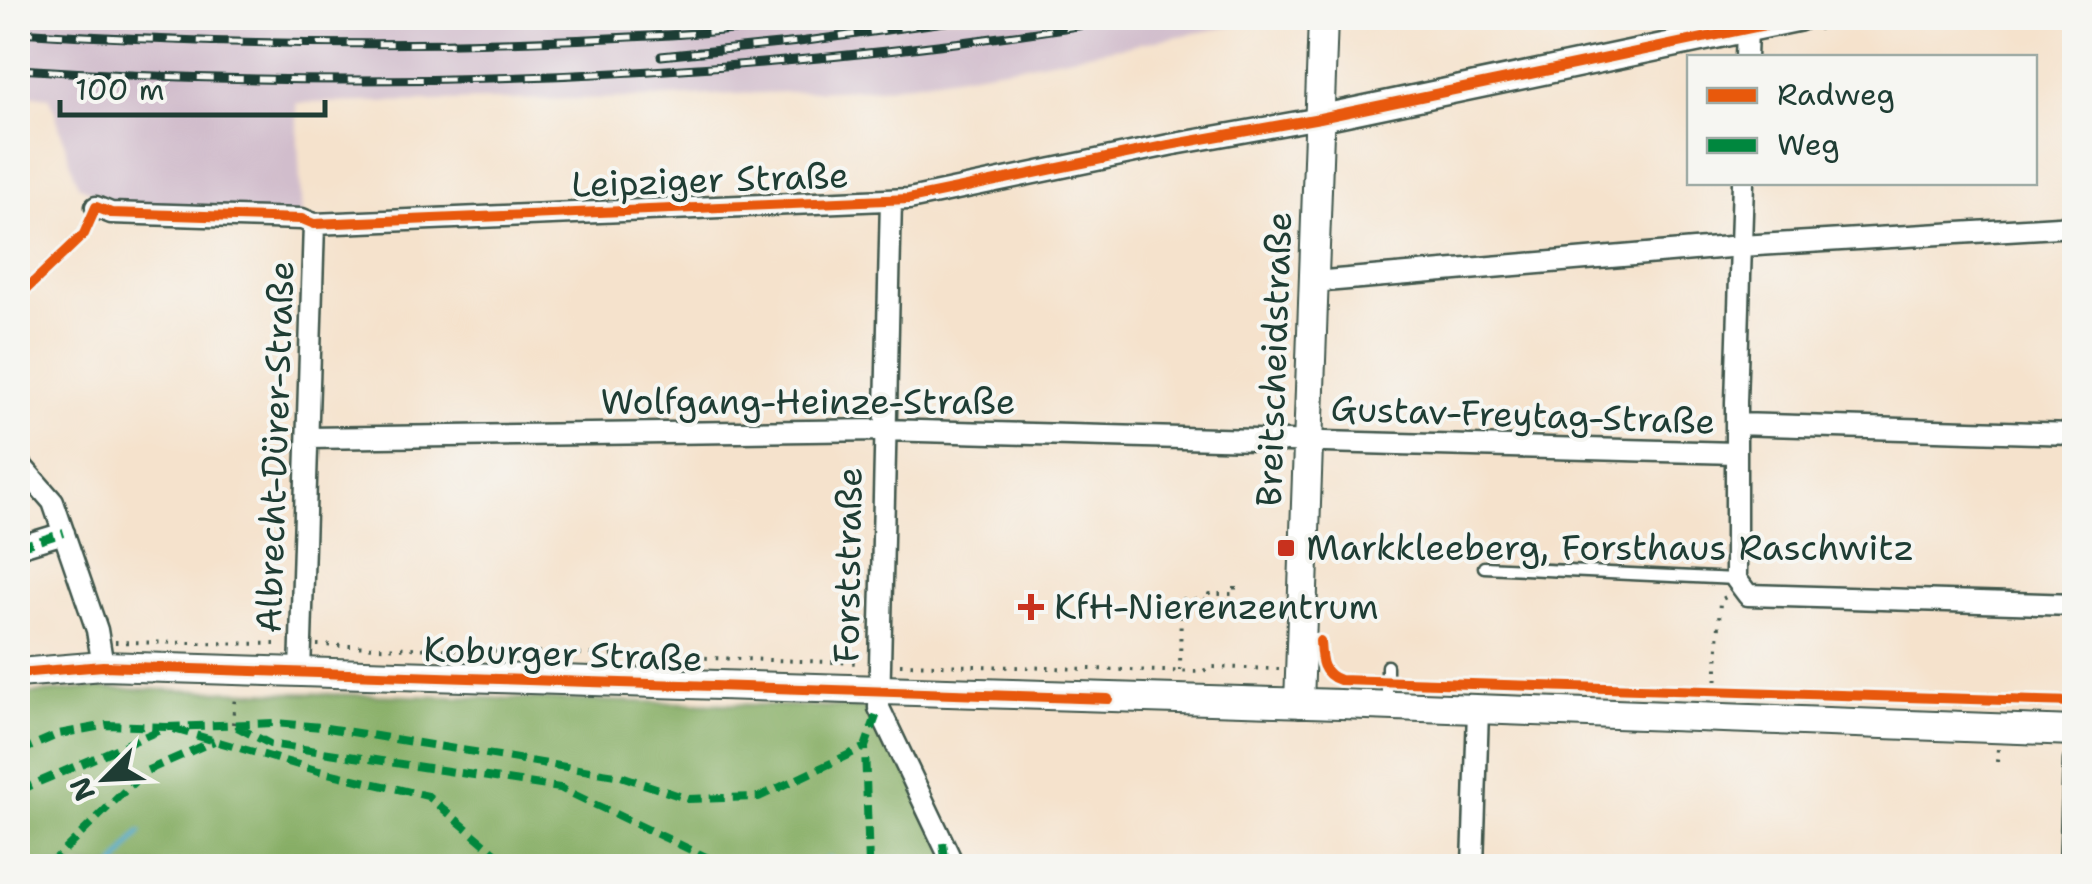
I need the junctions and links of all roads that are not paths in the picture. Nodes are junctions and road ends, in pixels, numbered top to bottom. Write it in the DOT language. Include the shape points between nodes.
graph roads {
  1 [pos="1323,18"];
  2 [pos="1799,18"];
  3 [pos="1747,28"];
  4 [pos="1746,55"];
  5 [pos="1320,118"];
  6 [pos="1742,185"];
  7 [pos="891,200"];
  8 [pos="96,208"];
  9 [pos="314,224"];
  10 [pos="2074,226"];
  11 [pos="1741,246"];
  12 [pos="1313,282"];
  13 [pos="1736,424"];
  14 [pos="883,430"];
  15 [pos="2074,434"];
  16 [pos="308,438"];
  17 [pos="1308,442"];
  18 [pos="1736,453"];
  19 [pos="18,462"];
  20 [pos="64,533"];
  21 [pos="18,546"];
  22 [pos="1484,567"];
  23 [pos="1738,584"];
  24 [pos="2074,605"];
  25 [pos="103,666"];
  26 [pos="1387,666"];
  27 [pos="300,672"];
  28 [pos="18,673"];
  29 [pos="878,692"];
  30 [pos="1387,694"];
  31 [pos="1299,703"];
  32 [pos="1478,710"];
  33 [pos="2074,731"];
  34 [pos="2074,761"];
  35 [pos="954,866"];
  36 [pos="1473,866"];
  37 [pos="2070,866"];
  1 -- 5 [label="main road, Breitscheidstraße"];
  2 -- 3 [label="street"];
  3 -- 4 [label="street"];
  3 -- 5 [label="street"];
  5 -- 7 [label="street, Leipziger Straße"];
  5 -- 12 [label="main road, Breitscheidstraße"];
  6 -- 11 [label="street"];
  7 -- 9 [label="street, Leipziger Straße"];
  7 -- 14 [label="street, Forststraße"];
  8 -- 9 [label="street, Leipziger Straße"];
  9 -- 16 [label="street, Albrecht-Dürer-Straße"];
  10 -- 11 [label="street"];
  11 -- 12 [label="street"];
  11 -- 13 [label="street"];
  12 -- 17 [label="main road, Breitscheidstraße"];
  13 -- 15 [label="street"];
  13 -- 18 [label="street"];
  14 -- 16 [label="street, Wolfgang-Heinze-Straße"];
  14 -- 17 [label="street, Wolfgang-Heinze-Straße"];
  14 -- 29 [label="street, Forststraße"];
  16 -- 27 [label="street, Albrecht-Dürer-Straße"];
  17 -- 18 [label="street, Gustav-Freytag-Straße"];
  17 -- 31 [label="main road, Breitscheidstraße"];
  18 -- 23 [label="street"];
  19 -- 20 [label="street" via="54,502"];
  20 -- 21 [label="street"];
  20 -- 25 [label="street"];
  22 -- 23 [label="lane"];
  23 -- 24 [label="street" via="1748,595"];
  25 -- 27 [label="main road, Koburger Straße"];
  25 -- 28 [label="main road, Koburger Straße"];
  26 -- 30 [label="lane"];
  27 -- 29 [label="main road, Koburger Straße"];
  29 -- 31 [label="main road, Koburger Straße"];
  29 -- 35 [label="street, Forststraße" via="879,708"];
  30 -- 31 [label="main road, Koburger Straße"];
  30 -- 32 [label="main road, Koburger Straße"];
  32 -- 33 [label="main road, Koburger Straße"];
  32 -- 36 [label="street"];
  34 -- 37 [label="street"];
}
